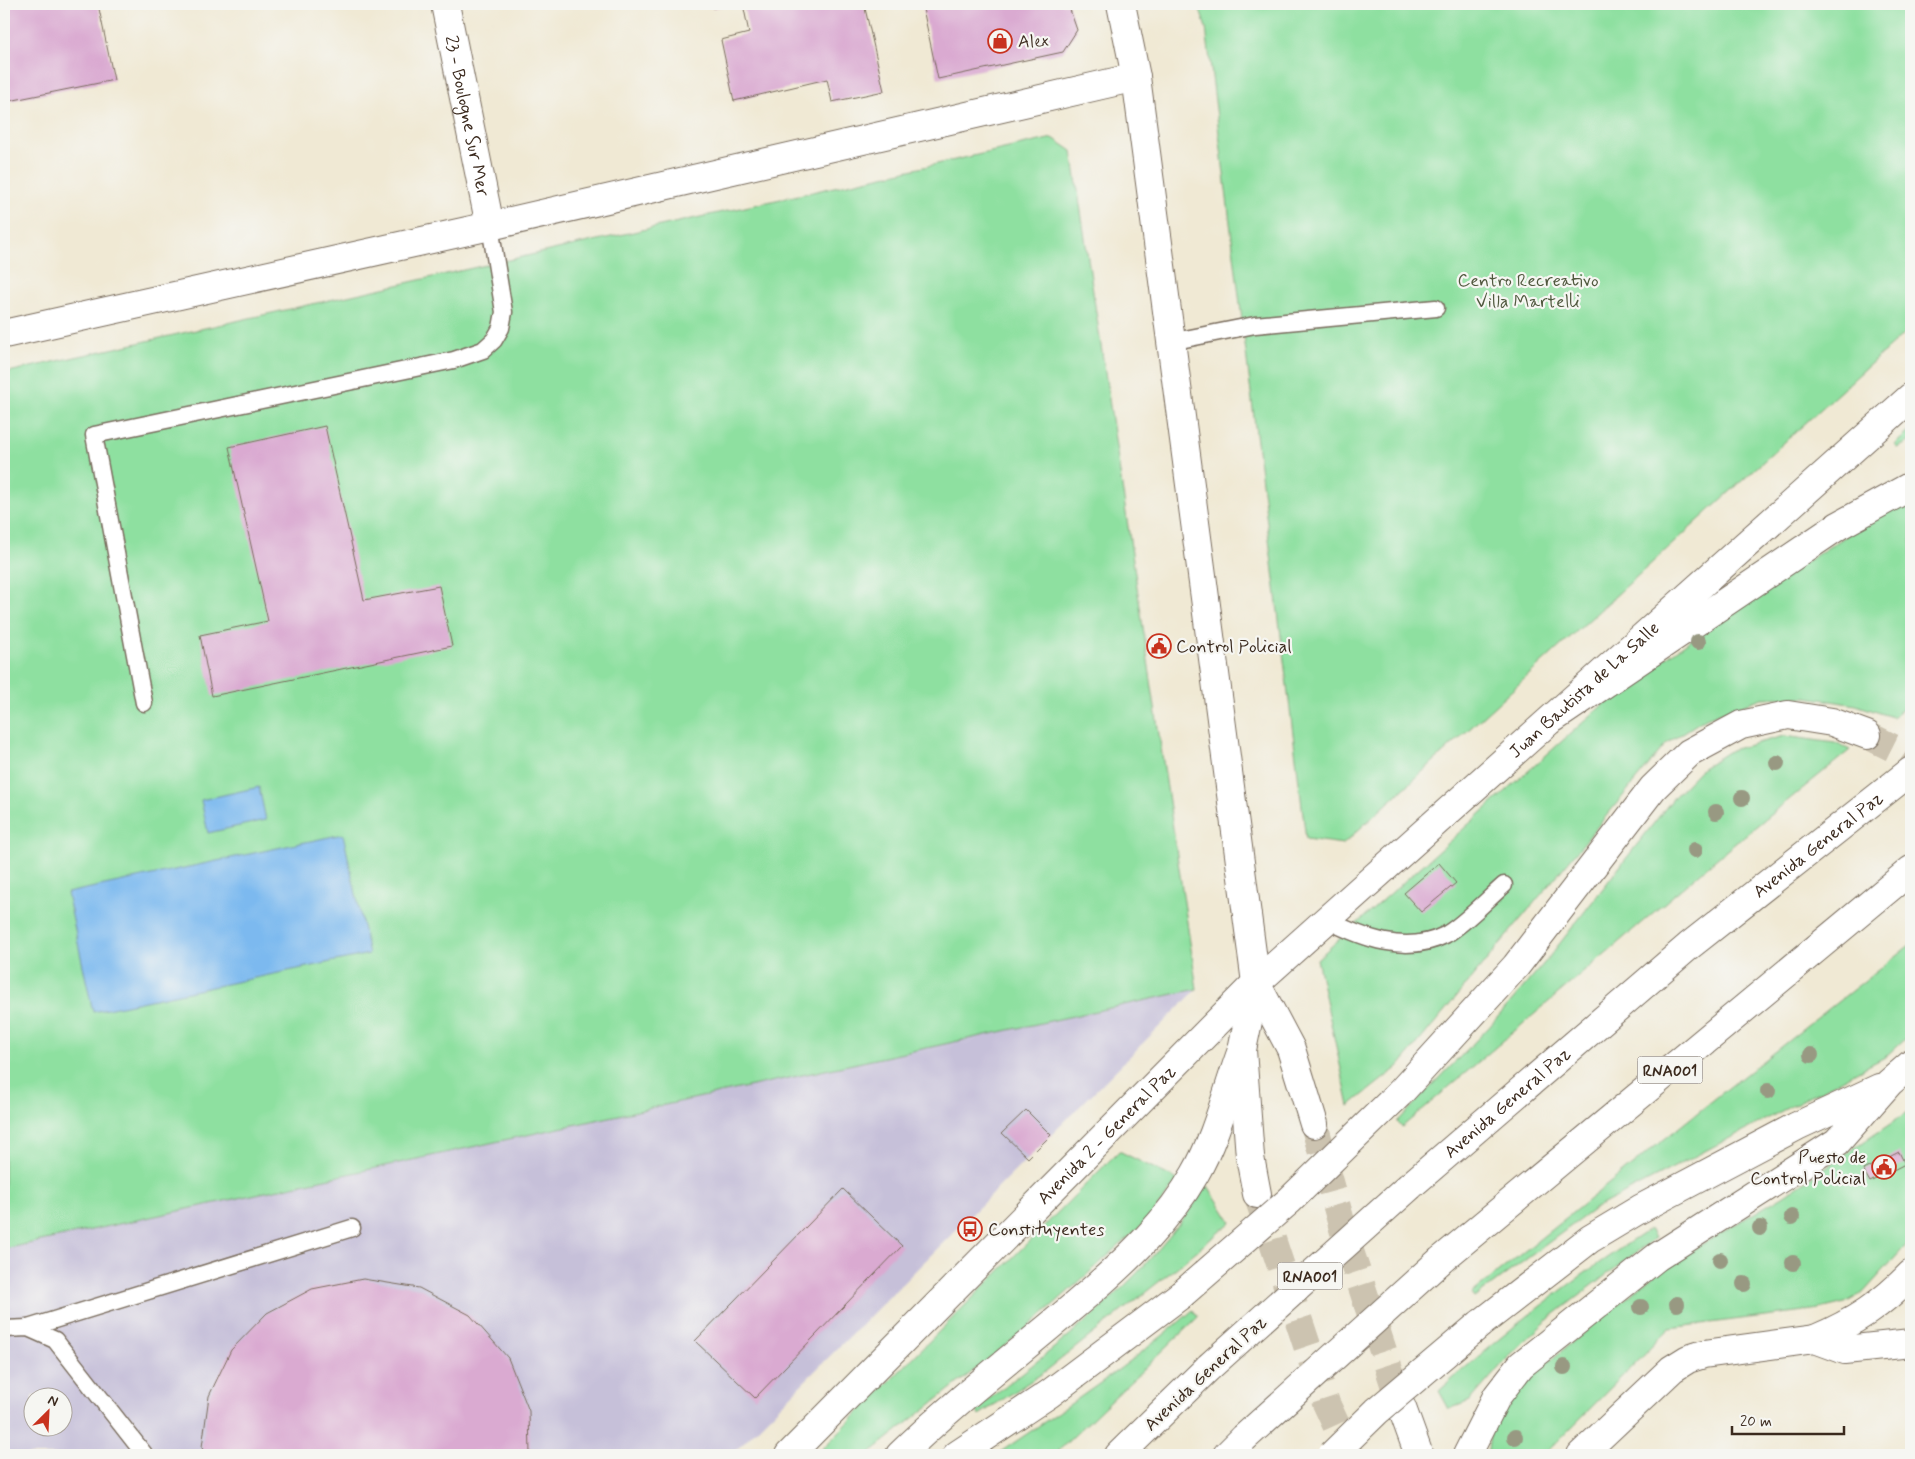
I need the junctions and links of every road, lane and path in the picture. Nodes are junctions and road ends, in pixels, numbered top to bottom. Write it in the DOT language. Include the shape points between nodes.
graph roads {
  1 [pos="445,4"];
  2 [pos="1121,4"];
  3 [pos="1136,77"];
  4 [pos="490,226"];
  5 [pos="1436,308"];
  6 [pos="4,334"];
  7 [pos="1170,342"];
  8 [pos="1911,397"];
  9 [pos="1911,486"];
  10 [pos="144,703"];
  11 [pos="1554,718"];
  12 [pos="1867,735"];
  13 [pos="1911,770"];
  14 [pos="1905,876"];
  15 [pos="1504,885"];
  16 [pos="1327,920"];
  17 [pos="1256,983"];
  18 [pos="1242,1050"];
  19 [pos="1911,1064"];
  20 [pos="1889,1083"];
  21 [pos="1314,1124"];
  22 [pos="1257,1194"];
  23 [pos="352,1228"];
  24 [pos="1911,1274"];
  25 [pos="28,1328"];
  26 [pos="4,1329"];
  27 [pos="1815,1339"];
  28 [pos="1911,1344"];
  29 [pos="1402,1408"];
  30 [pos="1235,1447"];
  31 [pos="145,1455"];
  32 [pos="789,1455"];
  33 [pos="900,1455"];
  34 [pos="957,1455"];
  35 [pos="1119,1455"];
  36 [pos="1332,1455"];
  37 [pos="1419,1455"];
  38 [pos="1467,1455"];
  39 [pos="1581,1455"];
  1 -- 4 [label="main road, 23 - Boulogne Sur Mer"];
  2 -- 3 [label="main road"];
  3 -- 4 [label="main road"];
  3 -- 7 [label="main road"];
  4 -- 6 [label="main road"];
  4 -- 10 [label="lane" via="504,312 501,328 484,350 454,360 94,435"];
  5 -- 7 [label="lane" via="1254,325"];
  7 -- 17 [label="main road"];
  8 -- 11 [label="main road, Juan Bautista de La Salle"];
  9 -- 11 [label="main road" via="1838,526"];
  11 -- 16 [label="main road, Juan Bautista de La Salle"];
  12 -- 34 [label="main road, bridge" via="1832,722 1788,715 1740,724 1689,754 1653,788 1516,966 1399,1094 1288,1201 1182,1294 1049,1394"];
  13 -- 35 [label="main road, Avenida General Paz / RNA001, bridge" via="1689,946 1410,1186 1209,1367"];
  14 -- 30 [label="main road, RNA001, bridge" via="1441,1260"];
  15 -- 16 [label="lane" via="1446,934 1422,944 1390,943 1359,936"];
  16 -- 17 [label="main road, Juan Bautista de La Salle"];
  17 -- 18 [label="main road"];
  17 -- 21 [label="main road" via="1291,1049"];
  17 -- 32 [label="main road, Avenida 2 - General Paz"];
  18 -- 22 [label="main road" via="1250,1157"];
  18 -- 33 [label="main road" via="1196,1173 1167,1216 1114,1270 1033,1342 955,1404"];
  19 -- 20 [label="main road"];
  20 -- 36 [label="main road, bridge" via="1797,1126 1590,1239 1480,1324 1377,1411"];
  20 -- 38 [label="main road" via="1837,1142 1657,1257 1520,1365 1497,1396"];
  23 -- 25 [label="lane"];
  24 -- 27 [label="main road" via="1865,1315"];
  25 -- 26 [label="lane"];
  25 -- 31 [label="lane" via="55,1340"];
  27 -- 28 [label="main road" via="1845,1350"];
  27 -- 39 [label="main road" via="1723,1350 1688,1359 1672,1369"];
  29 -- 37 [label="main road"];
}
